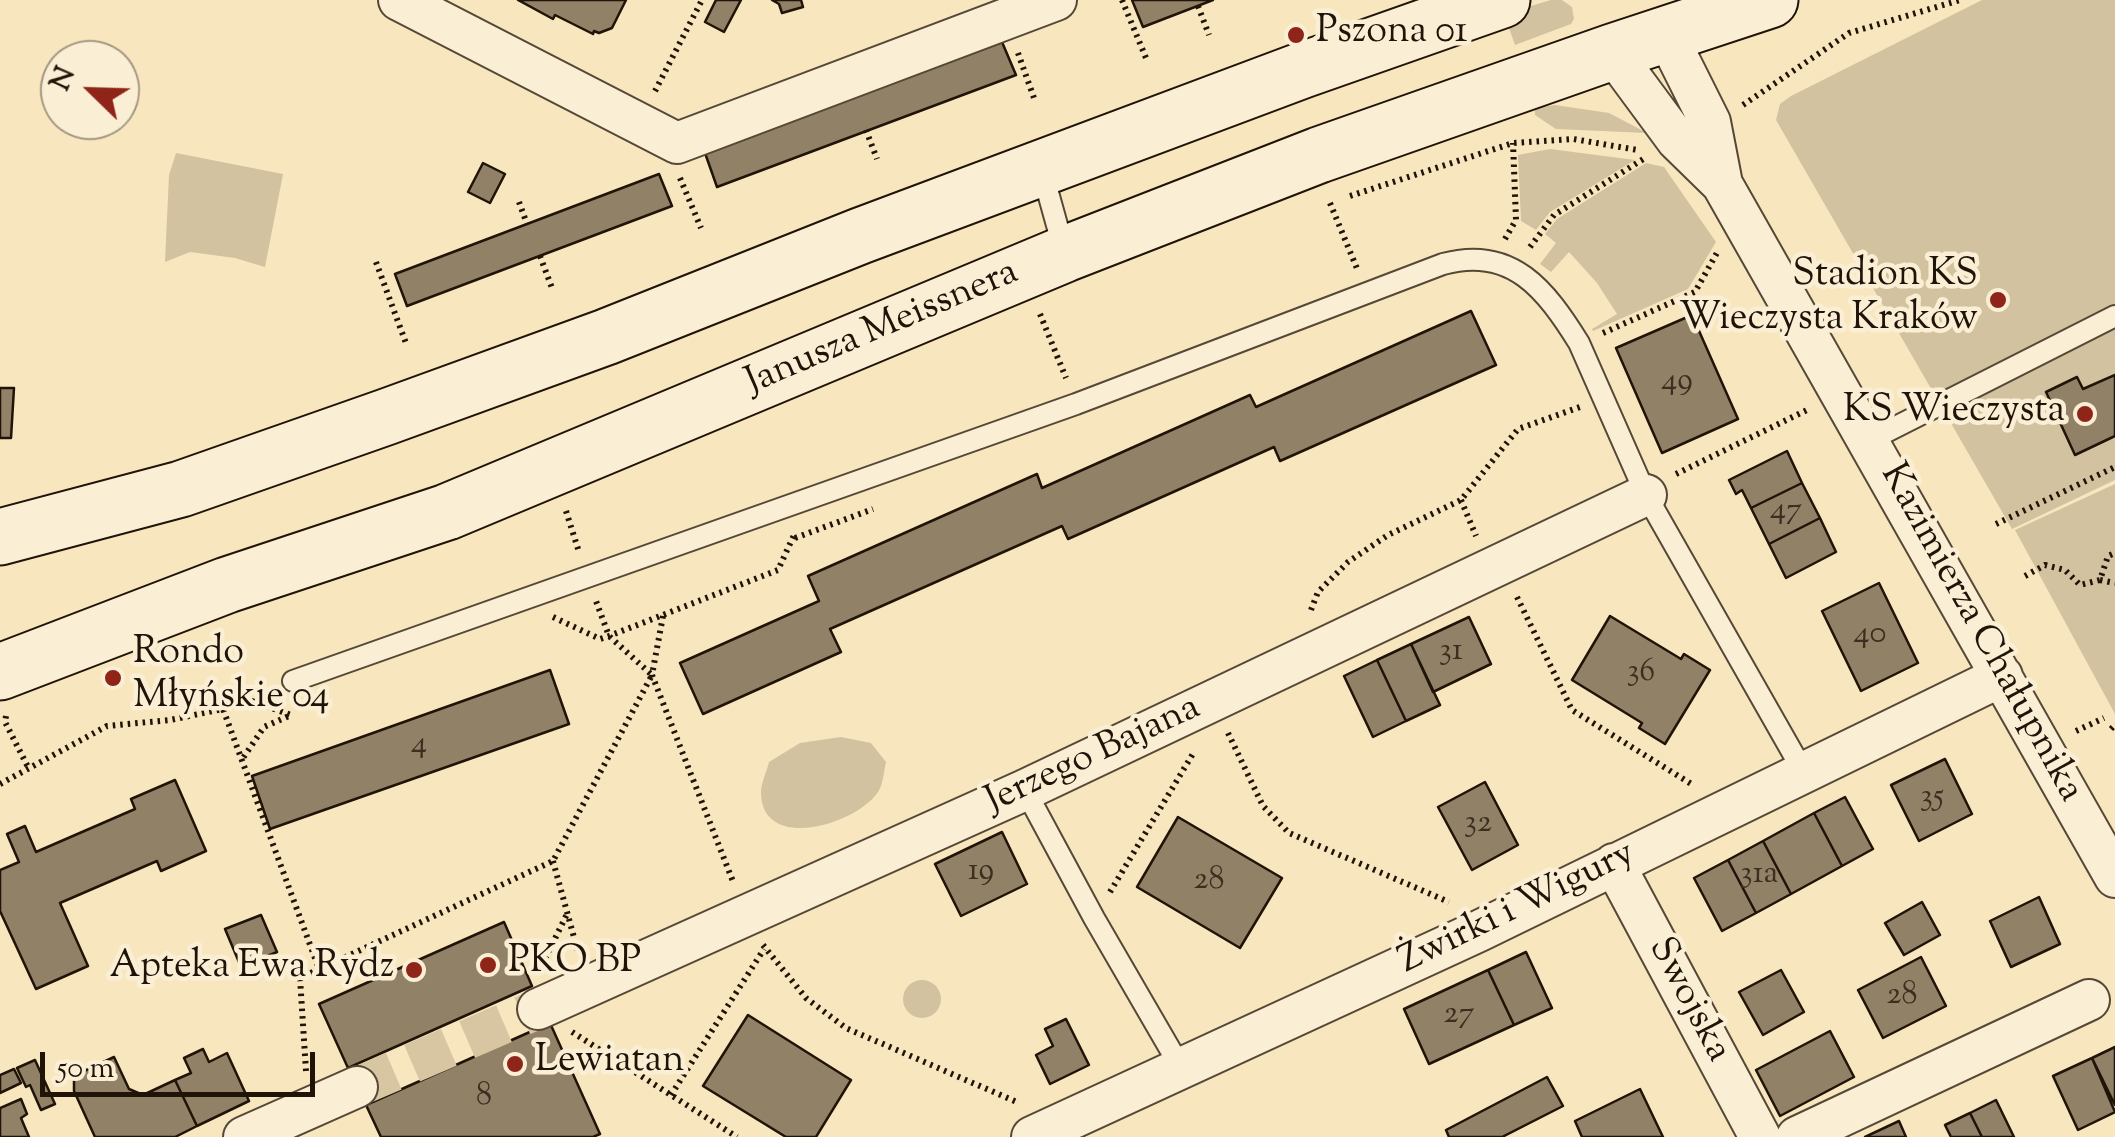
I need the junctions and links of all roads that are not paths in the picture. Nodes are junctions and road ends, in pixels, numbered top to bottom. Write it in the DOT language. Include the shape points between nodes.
graph roads {
  1 [pos="399,0"];
  2 [pos="1056,0"];
  3 [pos="1502,0"];
  4 [pos="1770,0"];
  5 [pos="1666,34"];
  6 [pos="1612,52"];
  7 [pos="1042,169"];
  8 [pos="1722,184"];
  9 [pos="1065,254"];
  10 [pos="2115,316"];
  11 [pos="1870,440"];
  12 [pos="1645,493"];
  13 [pos="0,537"];
  14 [pos="0,672"];
  15 [pos="2002,676"];
  16 [pos="293,681"];
  17 [pos="1803,770"];
  18 [pos="1026,790"];
  19 [pos="2110,859"];
  20 [pos="1614,864"];
  21 [pos="561,999"];
  22 [pos="2089,1000"];
  23 [pos="1180,1068"];
  24 [pos="357,1087"];
  25 [pos="1112,1121"];
  26 [pos="249,1136"];
  27 [pos="1032,1137"];
  28 [pos="1760,1137"];
  29 [pos="1797,1137"];
  1 -- 2 [label="street" via="677,143"];
  3 -- 7 [label="main road"];
  4 -- 5 [label="main road, Janusza Meissnera"];
  5 -- 6 [label="main road, Janusza Meissnera"];
  5 -- 8 [label="street, Kazimierza Chałupnika" via="1710,122"];
  6 -- 8 [label="street, Kazimierza Chałupnika" via="1677,140"];
  6 -- 9 [label="main road, Janusza Meissnera"];
  7 -- 9 [label="lane"];
  7 -- 13 [label="main road" via="386,417 181,489"];
  8 -- 11 [label="street, Kazimierza Chałupnika"];
  9 -- 14 [label="main road, Janusza Meissnera" via="447,512 227,584"];
  10 -- 11 [label="lane"];
  11 -- 15 [label="street, Kazimierza Chałupnika"];
  12 -- 16 [label="lane" via="1579,343 1547,297 1504,264 1460,260 786,510"];
  12 -- 17 [label="lane"];
  12 -- 18 [label="street, Jerzego Bajana" via="1215,706"];
  15 -- 17 [label="street, Żwirki i Wigury"];
  15 -- 19 [label="street, Kazimierza Chałupnika"];
  17 -- 20 [label="street, Żwirki i Wigury"];
  18 -- 21 [label="street, Jerzego Bajana"];
  18 -- 23 [label="lane"];
  20 -- 23 [label="street, Żwirki i Wigury"];
  20 -- 28 [label="street, Swojska"];
  22 -- 29 [label="street"];
  23 -- 25 [label="street, Żwirki i Wigury"];
  24 -- 26 [label="street"];
  25 -- 27 [label="street, Żwirki i Wigury"];
}
